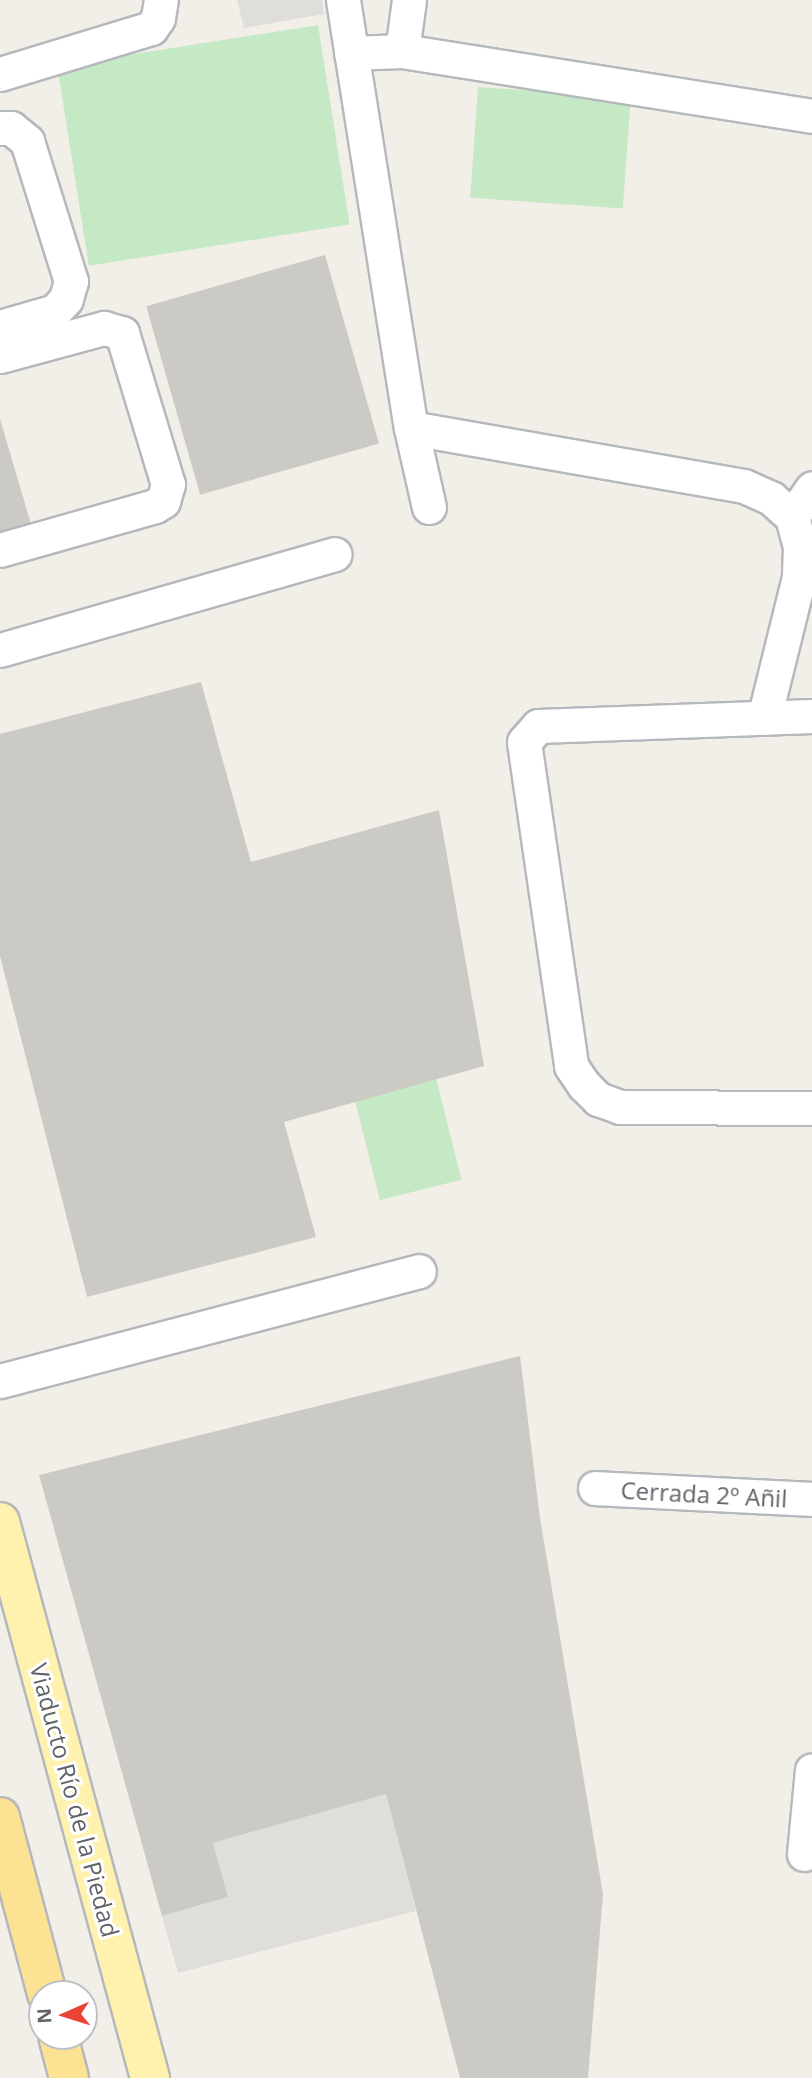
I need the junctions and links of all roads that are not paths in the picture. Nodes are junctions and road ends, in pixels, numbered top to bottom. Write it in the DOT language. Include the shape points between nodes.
graph roads {
  1 [pos="161,0"];
  2 [pos="343,0"];
  3 [pos="409,0"];
  4 [pos="402,51"];
  5 [pos="351,53"];
  6 [pos="0,74"];
  7 [pos="812,116"];
  8 [pos="0,128"];
  9 [pos="0,327"];
  10 [pos="0,356"];
  11 [pos="411,428"];
  12 [pos="812,488"];
  13 [pos="429,507"];
  14 [pos="792,517"];
  15 [pos="0,550"];
  16 [pos="334,554"];
  17 [pos="0,650"];
  18 [pos="812,716"];
  19 [pos="764,718"];
  20 [pos="812,1108"];
  21 [pos="419,1271"];
  22 [pos="0,1381"];
  23 [pos="595,1488"];
  24 [pos="812,1499"];
  25 [pos="0,1522"];
  26 [pos="812,1770"];
  27 [pos="0,1817"];
  28 [pos="804,1854"];
  29 [pos="43,1980"];
  30 [pos="62,2050"];
  31 [pos="69,2078"];
  32 [pos="150,2078"];
  1 -- 6 [label="street" via="151,27"];
  2 -- 5 [label="street"];
  3 -- 4 [label="street"];
  4 -- 5 [label="street"];
  4 -- 7 [label="street"];
  5 -- 11 [label="street"];
  8 -- 9 [label="street" via="11,128 27,141 71,281 66,299 55,311"];
  10 -- 15 [label="street" via="104,328 122,333 167,493 155,506"];
  11 -- 13 [label="street"];
  11 -- 14 [label="street" via="744,486 771,498"];
  12 -- 14 [label="street"];
  14 -- 19 [label="street" via="800,546 799,577"];
  16 -- 17 [label="street"];
  18 -- 19 [label="street"];
  19 -- 20 [label="street" via="538,726 524,742 570,1066 584,1085 598,1099 620,1107"];
  21 -- 22 [label="street"];
  23 -- 24 [label="street, Cerrada 2º Añil"];
  25 -- 32 [label="main road, Viaducto Río de la Piedad"];
  26 -- 28 [label="street"];
  27 -- 29 [label="highway"];
  30 -- 31 [label="highway"];
}
